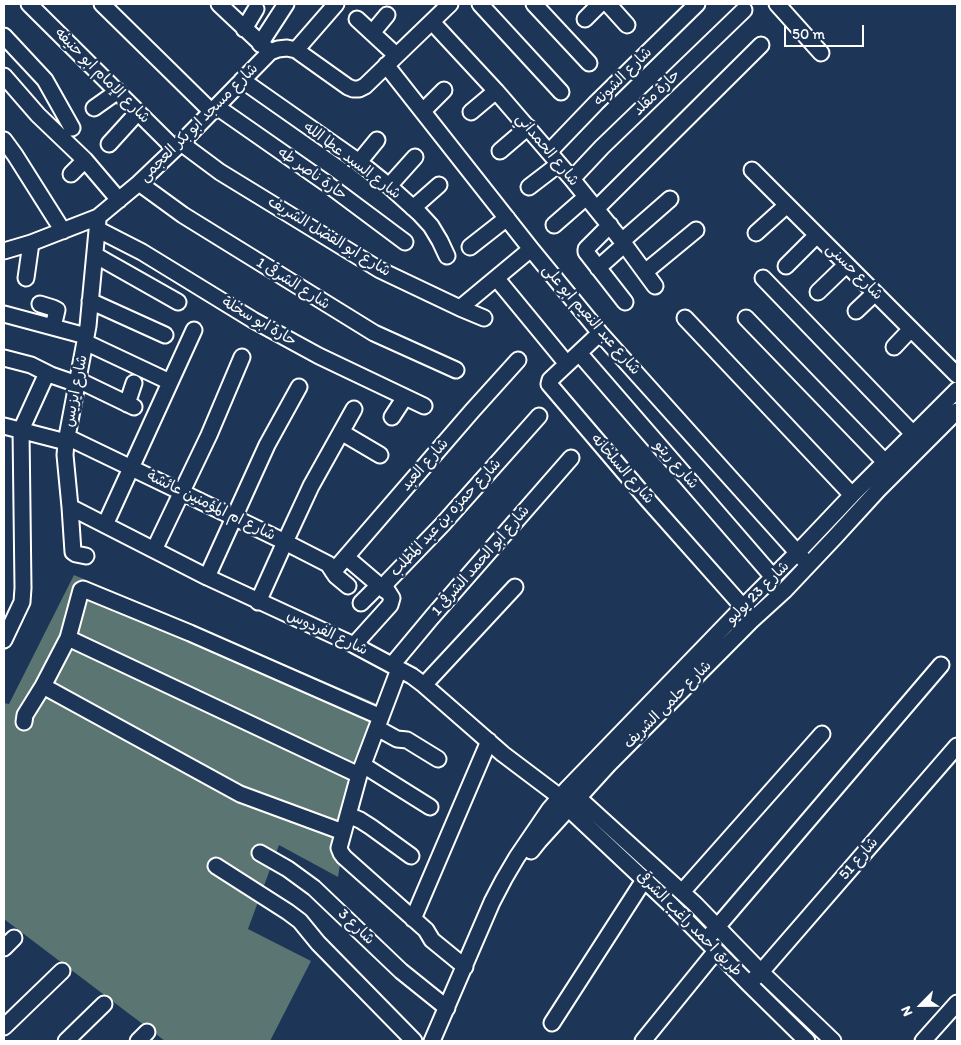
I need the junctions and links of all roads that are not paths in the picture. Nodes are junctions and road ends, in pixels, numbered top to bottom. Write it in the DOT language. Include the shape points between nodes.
graph roads {
  1 [pos="29,4"];
  2 [pos="102,4"];
  3 [pos="219,4"];
  4 [pos="286,4"];
  5 [pos="336,4"];
  6 [pos="480,4"];
  7 [pos="534,4"];
  8 [pos="600,4"];
  9 [pos="608,4"];
  10 [pos="698,4"];
  11 [pos="777,4"];
  12 [pos="446,5"];
  13 [pos="256,8"];
  14 [pos="744,10"];
  15 [pos="387,15"];
  16 [pos="357,19"];
  17 [pos="585,20"];
  18 [pos="432,22"];
  19 [pos="627,25"];
  20 [pos="244,28"];
  21 [pos="372,32"];
  22 [pos="4,36"];
  23 [pos="761,45"];
  24 [pos="265,48"];
  25 [pos="296,50"];
  26 [pos="821,53"];
  27 [pos="391,60"];
  28 [pos="589,63"];
  29 [pos="4,76"];
  30 [pos="242,80"];
  31 [pos="444,90"];
  32 [pos="496,91"];
  33 [pos="118,92"];
  34 [pos="561,92"];
  35 [pos="94,108"];
  36 [pos="214,109"];
  37 [pos="422,111"];
  38 [pos="138,112"];
  39 [pos="471,112"];
  40 [pos="72,128"];
  41 [pos="528,128"];
  42 [pos="4,140"];
  43 [pos="378,140"];
  44 [pos="109,144"];
  45 [pos="178,146"];
  46 [pos="500,151"];
  47 [pos="549,152"];
  48 [pos="415,157"];
  49 [pos="84,160"];
  50 [pos="359,162"];
  51 [pos="559,164"];
  52 [pos="752,170"];
  53 [pos="72,174"];
  54 [pos="572,179"];
  55 [pos="139,183"];
  56 [pos="439,185"];
  57 [pos="389,186"];
  58 [pos="529,187"];
  59 [pos="670,199"];
  60 [pos="119,200"];
  61 [pos="591,203"];
  62 [pos="787,205"];
  63 [pos="414,208"];
  64 [pos="506,218"];
  65 [pos="98,222"];
  66 [pos="554,225"];
  67 [pos="610,225"];
  68 [pos="696,230"];
  69 [pos="63,231"];
  70 [pos="756,233"];
  71 [pos="817,235"];
  72 [pos="406,242"];
  73 [pos="31,243"];
  74 [pos="624,243"];
  75 [pos="470,247"];
  76 [pos="531,249"];
  77 [pos="4,251"];
  78 [pos="95,255"];
  79 [pos="446,256"];
  80 [pos="846,265"];
  81 [pos="786,266"];
  82 [pos="598,268"];
  83 [pos="645,272"];
  84 [pos="26,278"];
  85 [pos="497,278"];
  86 [pos="763,278"];
  87 [pos="655,286"];
  88 [pos="818,292"];
  89 [pos="875,293"];
  90 [pos="90,301"];
  91 [pos="178,302"];
  92 [pos="625,302"];
  93 [pos="40,304"];
  94 [pos="460,308"];
  95 [pos="856,311"];
  96 [pos="4,314"];
  97 [pos="484,318"];
  98 [pos="685,318"];
  99 [pos="746,318"];
  100 [pos="54,327"];
  101 [pos="912,329"];
  102 [pos="194,330"];
  103 [pos="600,333"];
  104 [pos="165,335"];
  105 [pos="86,339"];
  106 [pos="894,347"];
  107 [pos="579,353"];
  108 [pos="242,357"];
  109 [pos="4,358"];
  110 [pos="518,360"];
  111 [pos="567,364"];
  112 [pos="456,370"];
  113 [pos="47,373"];
  114 [pos="957,375"];
  115 [pos="77,382"];
  116 [pos="170,382"];
  117 [pos="134,383"];
  118 [pos="299,387"];
  119 [pos="957,390"];
  120 [pos="405,397"];
  121 [pos="424,406"];
  122 [pos="354,408"];
  123 [pos="957,412"];
  124 [pos="539,416"];
  125 [pos="392,417"];
  126 [pos="4,426"];
  127 [pos="21,430"];
  128 [pos="341,432"];
  129 [pos="918,439"];
  130 [pos="66,440"];
  131 [pos="380,455"];
  132 [pos="571,458"];
  133 [pos="885,462"];
  134 [pos="131,467"];
  135 [pos="182,492"];
  136 [pos="852,495"];
  137 [pos="70,507"];
  138 [pos="233,517"];
  139 [pos="105,525"];
  140 [pos="285,542"];
  141 [pos="154,550"];
  142 [pos="797,553"];
  143 [pos="86,556"];
  144 [pos="346,557"];
  145 [pos="809,564"];
  146 [pos="333,572"];
  147 [pos="207,577"];
  148 [pos="773,577"];
  149 [pos="348,586"];
  150 [pos="515,586"];
  151 [pos="382,588"];
  152 [pos="258,602"];
  153 [pos="361,603"];
  154 [pos="743,607"];
  155 [pos="68,638"];
  156 [pos="4,640"];
  157 [pos="354,645"];
  158 [pos="941,665"];
  159 [pos="396,667"];
  160 [pos="424,685"];
  161 [pos="44,686"];
  162 [pos="24,722"];
  163 [pos="379,723"];
  164 [pos="822,734"];
  165 [pos="490,741"];
  166 [pos="957,746"];
  167 [pos="438,759"];
  168 [pos="361,770"];
  169 [pos="564,803"];
  170 [pos="430,807"];
  171 [pos="348,815"];
  172 [pos="343,832"];
  173 [pos="260,853"];
  174 [pos="411,856"];
  175 [pos="216,866"];
  176 [pos="644,880"];
  177 [pos="682,892"];
  178 [pos="412,919"];
  179 [pos="718,927"];
  180 [pos="711,946"];
  181 [pos="465,967"];
  182 [pos="62,971"];
  183 [pos="761,972"];
  184 [pos="748,984"];
  185 [pos="957,1003"];
  186 [pos="104,1004"];
  187 [pos="447,1008"];
  188 [pos="552,1023"];
  189 [pos="4,1027"];
  190 [pos="440,1040"];
  191 [pos="66,1041"];
  192 [pos="414,1041"];
  193 [pos="643,1041"];
  194 [pos="807,1041"];
  195 [pos="833,1041"];
  196 [pos="923,1041"];
  1 -- 33 [label="street, شارع الإمام ابو حنيفه"];
  2 -- 36 [label="street"];
  3 -- 20 [label="street"];
  4 -- 24 [label="street"];
  5 -- 25 [label="street"];
  6 -- 34 [label="street"];
  7 -- 28 [label="street"];
  8 -- 17 [label="street"];
  9 -- 19 [label="street"];
  10 -- 47 [label="street, شارع الشونه"];
  11 -- 26 [label="street"];
  12 -- 18 [label="street"];
  13 -- 20 [label="street"];
  14 -- 54 [label="street, حارة مقلد"];
  15 -- 21 [label="street"];
  16 -- 21 [label="street, شارع عبد النعيم ابو على"];
  18 -- 27 [label="street"];
  18 -- 32 [label="street, شارع الحمداني"];
  20 -- 24 [label="street"];
  21 -- 27 [label="street, شارع عبد النعيم ابو على"];
  22 -- 40 [label="street" via="45,80"];
  23 -- 61 [label="street"];
  24 -- 25 [label="street, شارع مسجد ابو بكر العجمى"];
  24 -- 30 [label="street, شارع مسجد ابو بكر العجمى"];
  25 -- 27 [label="street" via="353,89 364,86"];
  27 -- 37 [label="street, شارع عبد النعيم ابو على"];
  29 -- 49 [label="street"];
  30 -- 36 [label="street, شارع مسجد ابو بكر العجمى"];
  30 -- 50 [label="street, شارع السيد عطا الله"];
  31 -- 37 [label="street"];
  32 -- 39 [label="street"];
  32 -- 41 [label="street, شارع الحمداني"];
  33 -- 35 [label="street"];
  33 -- 38 [label="street, شارع الإمام ابو حنيفه"];
  36 -- 45 [label="street, شارع مسجد ابو بكر العجمى"];
  36 -- 72 [label="street, حارة ناصر طه" via="326,183"];
  37 -- 64 [label="street, شارع عبد النعيم ابو على"];
  38 -- 44 [label="street"];
  38 -- 45 [label="street, شارع الإمام ابو حنيفه"];
  41 -- 46 [label="street"];
  41 -- 47 [label="street, شارع الحمداني"];
  42 -- 69 [label="street"];
  43 -- 50 [label="street"];
  45 -- 55 [label="street, شارع مسجد ابو بكر العجمى"];
  45 -- 94 [label="street, شارع ابو الفضل الشريف" via="380,270"];
  47 -- 51 [label="street, شارع الحمداني"];
  48 -- 57 [label="street"];
  49 -- 53 [label="street"];
  49 -- 60 [label="street"];
  50 -- 57 [label="street, شارع السيد عطا الله"];
  51 -- 54 [label="street, شارع الحمداني"];
  51 -- 58 [label="street"];
  52 -- 62 [label="street, شارع حسنى"];
  54 -- 61 [label="street, شارع الحمداني"];
  55 -- 60 [label="street, شارع مسجد ابو بكر العجمى"];
  55 -- 112 [label="street, شارع الشرقى 1" via="183,215 374,333"];
  56 -- 63 [label="street"];
  57 -- 63 [label="street, شارع السيد عطا الله"];
  59 -- 74 [label="street"];
  60 -- 65 [label="street, شارع مسجد ابو بكر العجمى"];
  61 -- 66 [label="street"];
  61 -- 67 [label="street, شارع الحمداني"];
  62 -- 70 [label="street"];
  62 -- 71 [label="street, شارع حسنى"];
  63 -- 79 [label="street, شارع السيد عطا الله" via="431,226"];
  64 -- 75 [label="street"];
  64 -- 76 [label="street, شارع عبد النعيم ابو على"];
  65 -- 69 [label="street, شارع مسجد ابو بكر العجمى"];
  65 -- 78 [label="street, شارع ايزيس"];
  65 -- 120 [label="street, حارة ابو سخلة" via="253,320"];
  67 -- 74 [label="street, شارع الحمداني"];
  67 -- 82 [label="street" via="586,249"];
  68 -- 83 [label="street"];
  69 -- 73 [label="street, شارع مسجد ابو بكر العجمى"];
  71 -- 80 [label="street, شارع حسنى"];
  71 -- 81 [label="street"];
  73 -- 77 [label="street, شارع مسجد ابو بكر العجمى"];
  73 -- 84 [label="street"];
  74 -- 82 [label="street"];
  74 -- 83 [label="street, شارع الحمداني"];
  76 -- 85 [label="street"];
  76 -- 103 [label="street, شارع عبد النعيم ابو على"];
  78 -- 90 [label="street, شارع ايزيس"];
  78 -- 91 [label="street"];
  80 -- 88 [label="street"];
  80 -- 89 [label="street, شارع حسنى"];
  82 -- 92 [label="street"];
  83 -- 87 [label="street, شارع الحمداني"];
  85 -- 94 [label="street"];
  85 -- 111 [label="street"];
  86 -- 129 [label="street"];
  89 -- 95 [label="street"];
  89 -- 101 [label="street, شارع حسنى"];
  90 -- 104 [label="street"];
  90 -- 105 [label="street, شارع ايزيس"];
  93 -- 100 [label="street" via="57,310"];
  94 -- 97 [label="street, شارع ابو الفضل الشريف"];
  96 -- 100 [label="street"];
  98 -- 136 [label="street"];
  99 -- 133 [label="street"];
  100 -- 105 [label="street"];
  101 -- 106 [label="street"];
  101 -- 114 [label="street, شارع حسنى"];
  102 -- 116 [label="street"];
  103 -- 107 [label="street, شارع السلخانه"];
  103 -- 142 [label="street, شارع عبد النعيم ابو على"];
  105 -- 115 [label="street, شارع ايزيس"];
  105 -- 116 [label="street"];
  107 -- 111 [label="street, شارع السلخانه"];
  107 -- 148 [label="street, شارع ريتو"];
  108 -- 135 [label="street"];
  109 -- 113 [label="street"];
  110 -- 144 [label="street, شارع العبد"];
  111 -- 154 [label="street, شارع السلخانه" via="549,384"];
  113 -- 115 [label="street"];
  113 -- 127 [label="street"];
  115 -- 117 [label="street" via="131,406"];
  115 -- 130 [label="street, شارع ايزيس"];
  116 -- 134 [label="street"];
  118 -- 138 [label="street"];
  119 -- 129 [label="street, شارع 23 يوليو"];
  120 -- 121 [label="street, حارة ابو سخلة"];
  120 -- 125 [label="street"];
  122 -- 128 [label="street"];
  123 -- 129 [label="street, شارع حلمى الشريف"];
  124 -- 151 [label="street, شارع حمزه بن عبد المطلب"];
  126 -- 127 [label="street, شارع ام المؤمنين عائشة"];
  127 -- 130 [label="street, شارع ام المؤمنين عائشة"];
  127 -- 156 [label="street" via="22,602"];
  128 -- 131 [label="street"];
  128 -- 140 [label="street"];
  129 -- 133 [label="street, شارع 23 يوليو"];
  129 -- 145 [label="street, شارع حلمى الشريف" via="878,490"];
  130 -- 134 [label="street, شارع ام المؤمنين عائشة"];
  130 -- 137 [label="street, شارع ايزيس" via="65,467"];
  132 -- 159 [label="street, شارع ابو الحمد الشرقى 1" via="432,617"];
  133 -- 136 [label="street, شارع 23 يوليو"];
  134 -- 135 [label="street, شارع ام المؤمنين عائشة"];
  134 -- 139 [label="street"];
  135 -- 138 [label="street, شارع ام المؤمنين عائشة"];
  135 -- 141 [label="street"];
  136 -- 142 [label="street, شارع 23 يوليو"];
  137 -- 139 [label="street, شارع الفردوس"];
  137 -- 143 [label="street, شارع ايزيس" via="73,552"];
  138 -- 140 [label="street, شارع ام المؤمنين عائشة"];
  138 -- 147 [label="street"];
  139 -- 141 [label="street, شارع الفردوس"];
  140 -- 146 [label="street, شارع ام المؤمنين عائشة" via="328,564"];
  140 -- 152 [label="street"];
  141 -- 147 [label="street, شارع الفردوس"];
  142 -- 145 [label="street, شارع عبد النعيم ابو على"];
  142 -- 148 [label="street, شارع 23 يوليو"];
  144 -- 146 [label="street, شارع العبد"];
  144 -- 151 [label="street"];
  145 -- 169 [label="street, شارع حلمى الشريف" via="608,765"];
  146 -- 149 [label="street, شارع ام المؤمنين عائشة"];
  147 -- 152 [label="street, شارع الفردوس"];
  148 -- 154 [label="street, شارع 23 يوليو"];
  150 -- 160 [label="street"];
  151 -- 153 [label="street"];
  151 -- 157 [label="street, شارع حمزه بن عبد المطلب" via="392,598 390,605"];
  152 -- 157 [label="street, شارع الفردوس"];
  154 -- 169 [label="street, شارع 23 يوليو"];
  155 -- 161 [label="street"];
  155 -- 163 [label="street" via="83,588 190,633"];
  155 -- 168 [label="street"];
  157 -- 159 [label="street, شارع الفردوس"];
  158 -- 179 [label="street"];
  159 -- 160 [label="street, شارع الفردوس"];
  159 -- 163 [label="street, شارع ابو الحمد الشرقى 1"];
  160 -- 165 [label="street, شارع الفردوس"];
  161 -- 162 [label="street" via="25,715"];
  161 -- 172 [label="street" via="240,794"];
  163 -- 167 [label="street" via="397,739 407,740"];
  163 -- 168 [label="street, شارع ابو الحمد الشرقى 1"];
  164 -- 177 [label="street"];
  165 -- 169 [label="street, شارع الفردوس"];
  165 -- 178 [label="street"];
  166 -- 183 [label="street, شارع 51"];
  168 -- 170 [label="street"];
  168 -- 171 [label="street, شارع ابو الحمد الشرقى 1"];
  169 -- 176 [label="street, طريق احمد راغب الشرقى"];
  169 -- 177 [label="street"];
  169 -- 181 [label="street, شارع حلمى الشريف" via="517,857 492,902"];
  169 -- 190 [label="street, شارع حلمى الشريف" via="510,884"];
  171 -- 172 [label="street, شارع ابو الحمد الشرقى 1"];
  171 -- 174 [label="street"];
  172 -- 178 [label="street, شارع ابو الحمد الشرقى 1" via="340,848 344,857"];
  173 -- 187 [label="street, شارع 3" via="314,888 401,971"];
  175 -- 192 [label="street" via="300,921"];
  176 -- 180 [label="street, طريق احمد راغب الشرقى"];
  176 -- 188 [label="street"];
  177 -- 179 [label="street"];
  178 -- 181 [label="street, شارع ابو الحمد الشرقى 1"];
  179 -- 180 [label="street"];
  179 -- 183 [label="street"];
  180 -- 184 [label="street, طريق احمد راغب الشرقى"];
  180 -- 193 [label="street"];
  181 -- 187 [label="street, شارع حلمى الشريف"];
  182 -- 189 [label="street"];
  183 -- 184 [label="street, شارع 51"];
  183 -- 195 [label="street"];
  184 -- 194 [label="street, طريق احمد راغب الشرقى"];
  185 -- 196 [label="street"];
  186 -- 191 [label="street"];
  187 -- 190 [label="street, شارع حلمى الشريف"];
}
